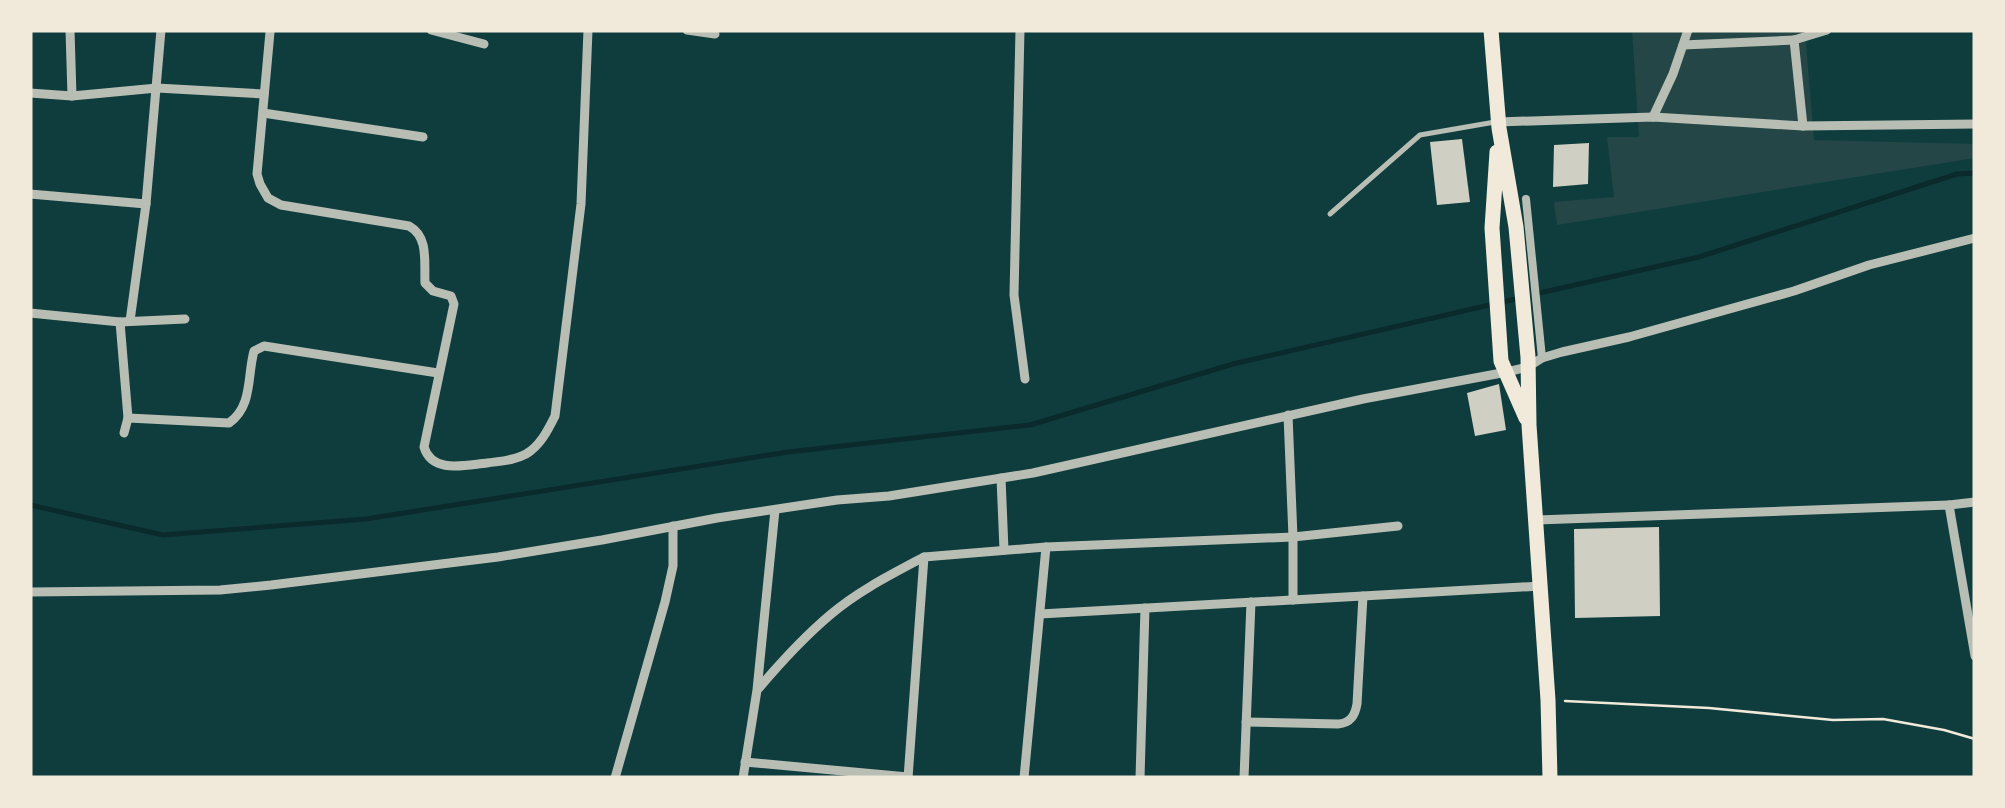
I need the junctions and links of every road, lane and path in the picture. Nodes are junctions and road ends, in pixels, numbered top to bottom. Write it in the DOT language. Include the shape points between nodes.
graph roads {
  1 [pos="70,30"];
  2 [pos="161,30"];
  3 [pos="431,30"];
  4 [pos="588,30"];
  5 [pos="687,30"];
  6 [pos="1020,30"];
  7 [pos="1491,30"];
  8 [pos="1688,30"];
  9 [pos="1827,30"];
  10 [pos="270,32"];
  11 [pos="714,34"];
  12 [pos="1794,40"];
  13 [pos="484,44"];
  14 [pos="1684,44"];
  15 [pos="157,88"];
  16 [pos="30,93"];
  17 [pos="264,94"];
  18 [pos="72,96"];
  19 [pos="263,113"];
  20 [pos="1653,117"];
  21 [pos="1975,124"];
  22 [pos="1498,125"];
  23 [pos="1803,126"];
  24 [pos="423,137"];
  25 [pos="30,194"];
  26 [pos="1526,200"];
  27 [pos="146,204"];
  28 [pos="1330,214"];
  29 [pos="1975,238"];
  30 [pos="30,313"];
  31 [pos="185,320"];
  32 [pos="125,322"];
  33 [pos="1535,357"];
  34 [pos="1504,367"];
  35 [pos="438,372"];
  36 [pos="1025,379"];
  37 [pos="1288,415"];
  38 [pos="128,418"];
  39 [pos="1529,426"];
  40 [pos="124,433"];
  41 [pos="1000,478"];
  42 [pos="1975,502"];
  43 [pos="1949,505"];
  44 [pos="775,510"];
  45 [pos="1537,520"];
  46 [pos="673,526"];
  47 [pos="1398,526"];
  48 [pos="1294,537"];
  49 [pos="1046,547"];
  50 [pos="1004,550"];
  51 [pos="924,557"];
  52 [pos="1541,586"];
  53 [pos="30,592"];
  54 [pos="1362,596"];
  55 [pos="1293,600"];
  56 [pos="1251,602"];
  57 [pos="1146,608"];
  58 [pos="1971,613"];
  59 [pos="1040,614"];
  60 [pos="1975,656"];
  61 [pos="757,690"];
  62 [pos="1548,700"];
  63 [pos="1246,722"];
  64 [pos="1975,739"];
  65 [pos="745,762"];
  66 [pos="615,778"];
  67 [pos="742,778"];
  68 [pos="908,778"];
  69 [pos="1024,778"];
  70 [pos="1140,778"];
  71 [pos="1244,778"];
  72 [pos="1550,778"];
  1 -- 18 [label="street"];
  2 -- 15 [label="street"];
  3 -- 13 [label="street"];
  4 -- 35 [label="street" via="581,204 555,416 538,444 510,460 456,467 434,462 424,440"];
  5 -- 11 [label="street"];
  6 -- 36 [label="street" via="1014,295"];
  7 -- 22 [label="main road"];
  8 -- 14 [label="street"];
  9 -- 12 [label="street"];
  10 -- 17 [label="street"];
  12 -- 14 [label="street"];
  12 -- 23 [label="street"];
  14 -- 20 [label="street"];
  15 -- 17 [label="street"];
  15 -- 18 [label="street"];
  15 -- 27 [label="street"];
  16 -- 18 [label="street"];
  17 -- 19 [label="street"];
  19 -- 24 [label="street"];
  19 -- 35 [label="street" via="258,174 268,198 409,226 421,234 424,282 454,299"];
  20 -- 22 [label="street"];
  20 -- 23 [label="street"];
  21 -- 23 [label="street"];
  22 -- 28 [label="lane" via="1420,135"];
  22 -- 33 [label="main road"];
  22 -- 34 [label="main road" via="1492,228"];
  25 -- 27 [label="street"];
  26 -- 33 [label="street"];
  27 -- 32 [label="street"];
  29 -- 33 [label="street" via="1629,337"];
  30 -- 32 [label="street"];
  31 -- 32 [label="street"];
  32 -- 38 [label="street"];
  33 -- 34 [label="street"];
  33 -- 39 [label="main road"];
  34 -- 37 [label="street"];
  34 -- 39 [label="main road"];
  35 -- 38 [label="street" via="264,346 254,350 244,405 230,423"];
  37 -- 41 [label="street"];
  37 -- 48 [label="street"];
  38 -- 40 [label="street"];
  39 -- 45 [label="main road"];
  41 -- 44 [label="street"];
  41 -- 50 [label="street"];
  42 -- 43 [label="street"];
  43 -- 45 [label="street"];
  43 -- 58 [label="street"];
  44 -- 46 [label="street"];
  44 -- 61 [label="street"];
  45 -- 52 [label="main road"];
  46 -- 53 [label="street" via="271,586"];
  46 -- 66 [label="street" via="661,621"];
  47 -- 48 [label="street"];
  48 -- 49 [label="street"];
  48 -- 55 [label="street"];
  49 -- 50 [label="street"];
  49 -- 59 [label="street"];
  50 -- 51 [label="street"];
  51 -- 61 [label="street" via="832,613"];
  51 -- 68 [label="street"];
  52 -- 54 [label="street"];
  52 -- 62 [label="main road"];
  54 -- 55 [label="street"];
  54 -- 63 [label="street" via="1352,719"];
  55 -- 56 [label="street"];
  56 -- 57 [label="street"];
  56 -- 63 [label="street"];
  57 -- 59 [label="street"];
  57 -- 70 [label="street"];
  58 -- 60 [label="street"];
  59 -- 69 [label="street"];
  61 -- 65 [label="street"];
  62 -- 64 [label="path" via="1883,718"];
  62 -- 72 [label="main road"];
  63 -- 71 [label="street"];
  65 -- 67 [label="street"];
  65 -- 68 [label="street"];
}
